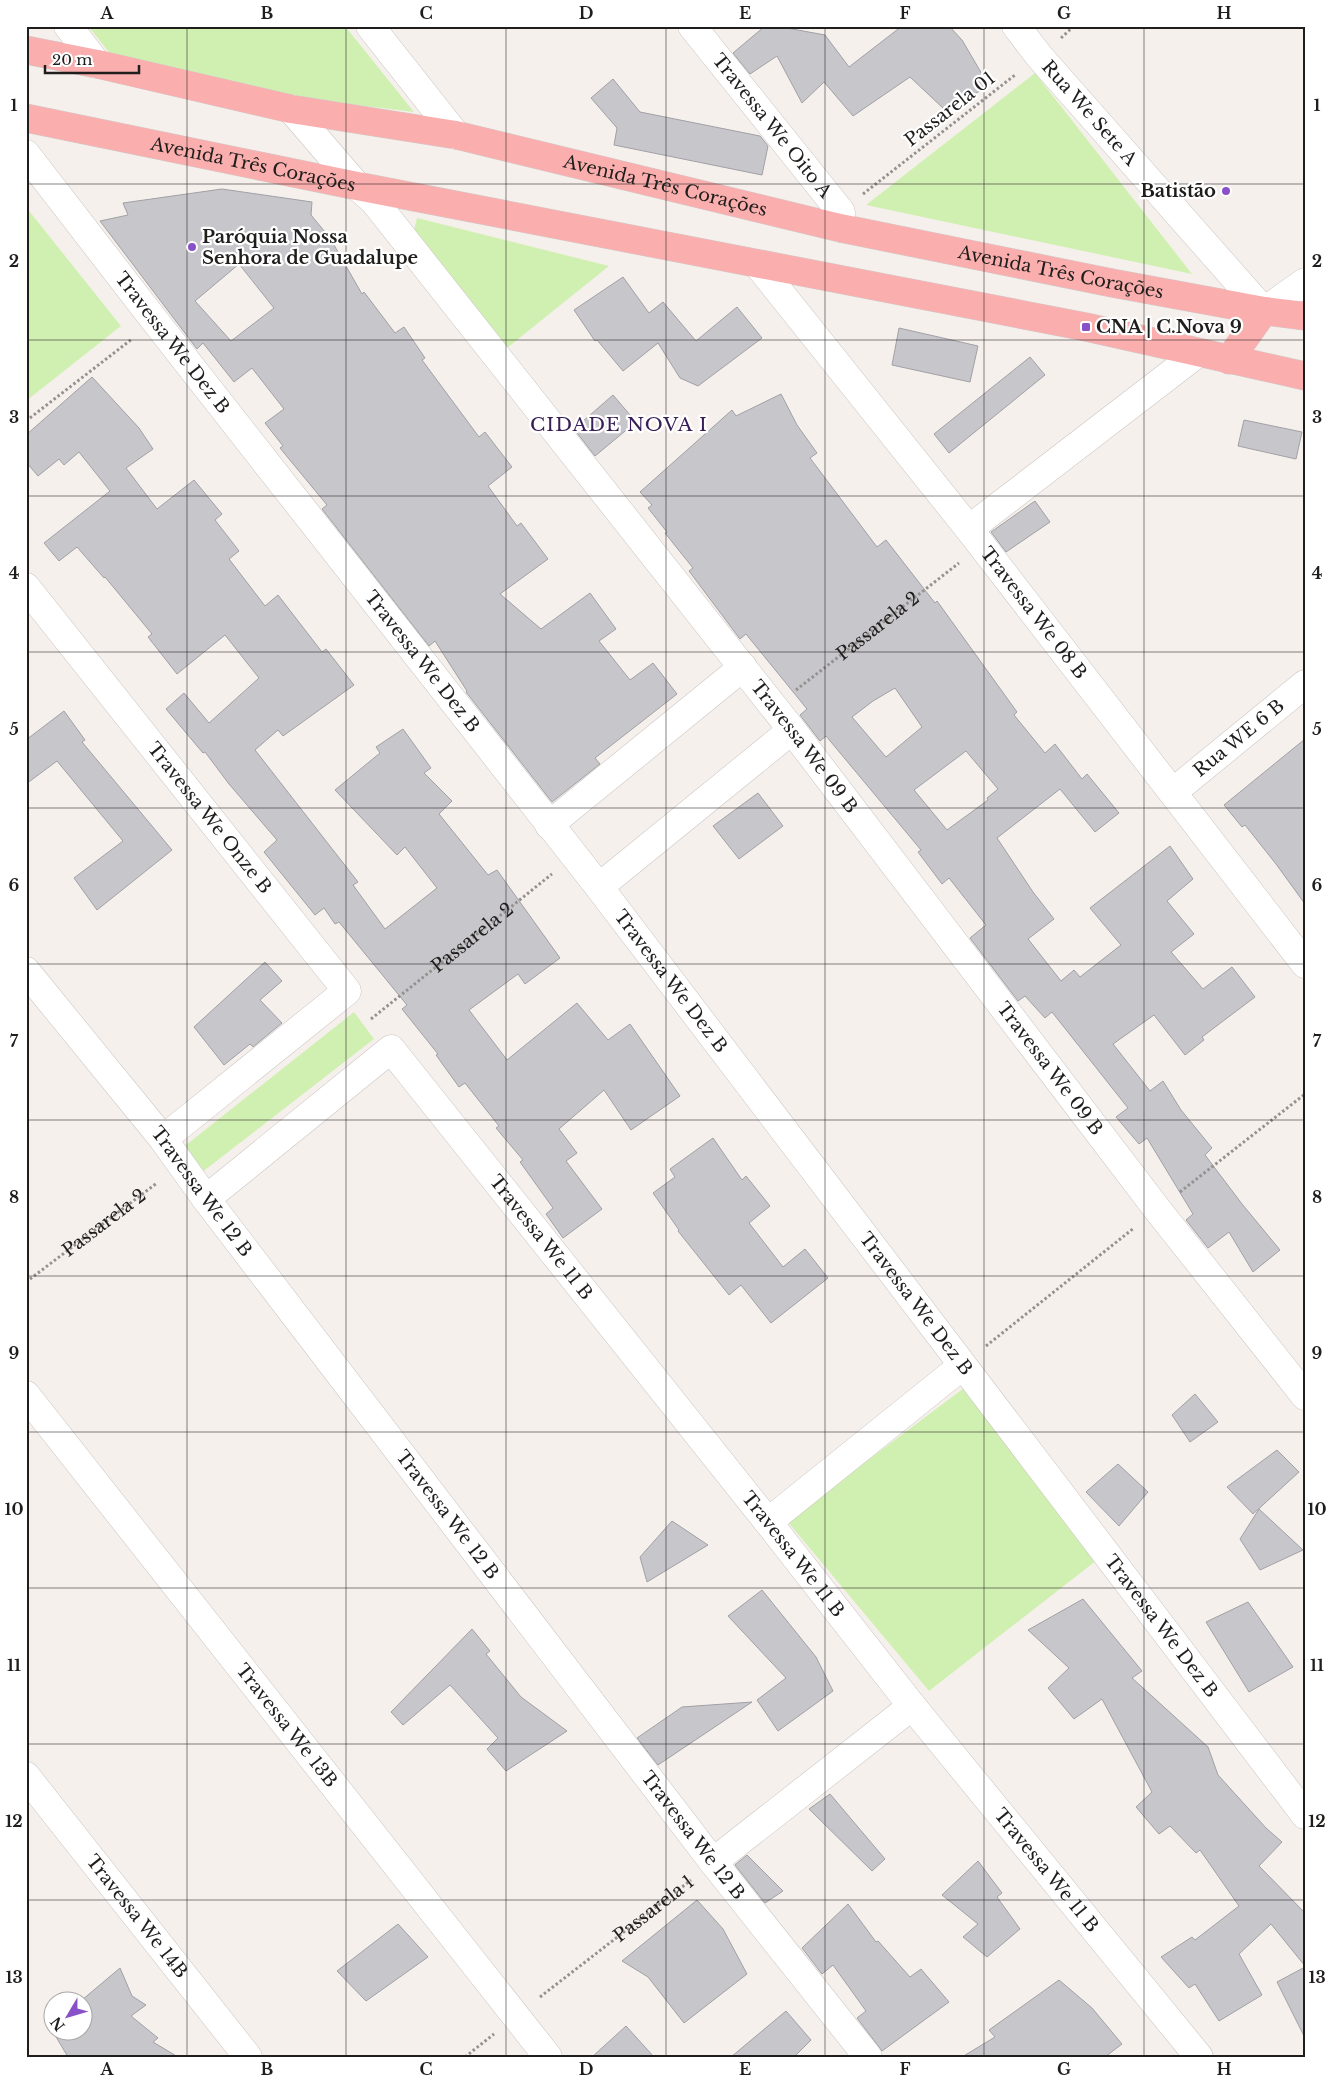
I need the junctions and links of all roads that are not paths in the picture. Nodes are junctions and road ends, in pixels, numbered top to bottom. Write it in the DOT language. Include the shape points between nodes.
graph roads {
  1 [pos="68,26"];
  2 [pos="370,26"];
  3 [pos="692,26"];
  4 [pos="1016,26"];
  5 [pos="26,50"];
  6 [pos="97,64"];
  7 [pos="291,109"];
  8 [pos="26,118"];
  9 [pos="456,135"];
  10 [pos="26,154"];
  11 [pos="357,186"];
  12 [pos="840,220"];
  13 [pos="758,265"];
  14 [pos="1305,282"];
  15 [pos="1264,311"];
  16 [pos="1305,316"];
  17 [pos="1198,353"];
  18 [pos="1229,360"];
  19 [pos="1305,376"];
  20 [pos="976,537"];
  21 [pos="26,587"];
  22 [pos="743,667"];
  23 [pos="1305,684"];
  24 [pos="792,730"];
  25 [pos="1173,792"];
  26 [pos="549,825"];
  27 [pos="600,887"];
  28 [pos="1305,964"];
  29 [pos="26,971"];
  30 [pos="163,1139"];
  31 [pos="206,1199"];
  32 [pos="962,1366"];
  33 [pos="26,1396"];
  34 [pos="1305,1396"];
  35 [pos="768,1522"];
  36 [pos="912,1706"];
  37 [pos="26,1776"];
  38 [pos="1305,1815"];
  39 [pos="713,1862"];
  40 [pos="248,2057"];
  41 [pos="548,2057"];
  42 [pos="868,2057"];
  43 [pos="1199,2057"];
  1 -- 6 [label="street"];
  2 -- 9 [label="street"];
  3 -- 12 [label="street, Travessa We Oito A"];
  4 -- 15 [label="street, Rua We Sete A"];
  5 -- 6 [label="main road, Avenida Três Corações"];
  6 -- 7 [label="main road, Avenida Três Corações"];
  7 -- 9 [label="main road, Avenida Três Corações"];
  7 -- 11 [label="street, Travessa We 09 B"];
  8 -- 11 [label="main road, Avenida Três Corações"];
  9 -- 12 [label="main road, Avenida Três Corações"];
  10 -- 26 [label="street, Travessa We Dez B"];
  11 -- 13 [label="main road, Avenida Três Corações"];
  11 -- 22 [label="street, Travessa We 09 B" via="380,208"];
  12 -- 15 [label="main road, Avenida Três Corações" via="1102,281"];
  13 -- 17 [label="main road, Avenida Três Corações" via="1086,327"];
  13 -- 20 [label="street, Travessa We 08 B"];
  14 -- 15 [label="street"];
  15 -- 16 [label="main road, Avenida Três Corações"];
  15 -- 18 [label="main road"];
  17 -- 18 [label="main road, Avenida Três Corações"];
  17 -- 20 [label="street"];
  18 -- 19 [label="main road, Avenida Três Corações"];
  20 -- 25 [label="street, Travessa We 08 B"];
  21 -- 30 [label="street, Travessa We Onze B" via="348,991"];
  22 -- 24 [label="street, Travessa We 09 B"];
  22 -- 26 [label="street"];
  23 -- 25 [label="street, Rua WE 6 B"];
  24 -- 27 [label="street"];
  24 -- 34 [label="street, Travessa We 09 B" via="1157,1209"];
  25 -- 28 [label="street, Travessa We 08 B"];
  26 -- 27 [label="street, Travessa We Dez B"];
  27 -- 32 [label="street, Travessa We Dez B"];
  29 -- 30 [label="street, Travessa We 12 B"];
  30 -- 31 [label="street, Travessa We 12 B"];
  31 -- 35 [label="street, Travessa We 11 B" via="391,1050"];
  31 -- 39 [label="street, Travessa We 12 B"];
  32 -- 35 [label="street"];
  32 -- 38 [label="street, Travessa We Dez B"];
  33 -- 41 [label="street, Travessa We 13B"];
  35 -- 36 [label="street, Travessa We 11 B"];
  36 -- 39 [label="street"];
  36 -- 43 [label="street, Travessa We 11 B"];
  37 -- 40 [label="street, Travessa We 14B"];
  39 -- 42 [label="street, Travessa We 12 B"];
}
